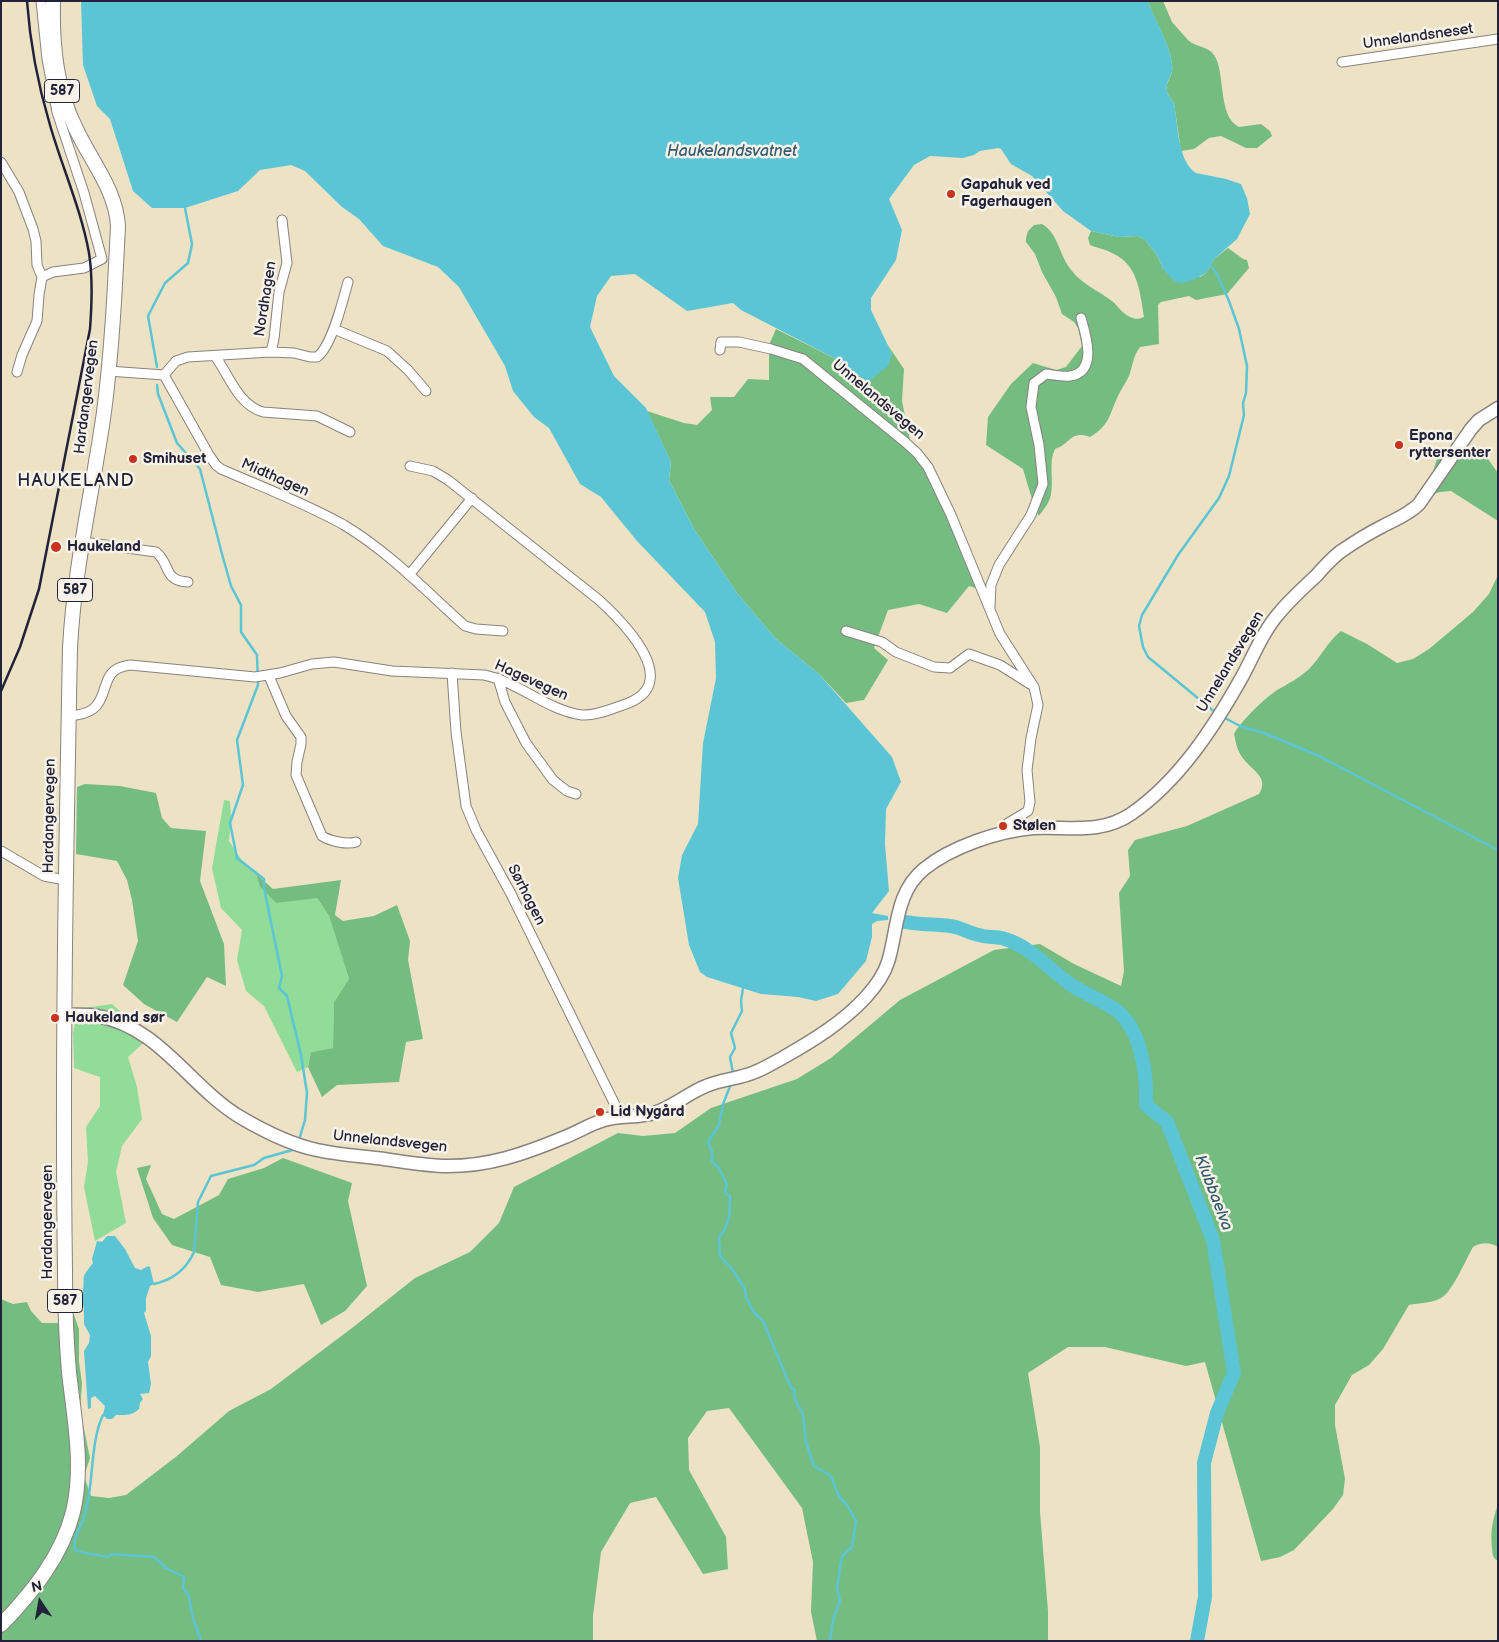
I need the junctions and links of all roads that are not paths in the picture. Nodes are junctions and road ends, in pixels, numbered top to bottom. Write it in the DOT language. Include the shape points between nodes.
graph roads {
  1 [pos="41,1"];
  2 [pos="53,1"];
  3 [pos="1498,39"];
  4 [pos="1342,62"];
  5 [pos="1,162"];
  6 [pos="282,220"];
  7 [pos="42,277"];
  8 [pos="348,282"];
  9 [pos="1081,318"];
  10 [pos="334,329"];
  11 [pos="720,350"];
  12 [pos="271,352"];
  13 [pos="215,356"];
  14 [pos="108,371"];
  15 [pos="17,372"];
  16 [pos="164,375"];
  17 [pos="426,391"];
  18 [pos="1498,408"];
  19 [pos="350,432"];
  20 [pos="410,466"];
  21 [pos="472,498"];
  22 [pos="83,542"];
  23 [pos="408,575"];
  24 [pos="188,582"];
  25 [pos="989,610"];
  26 [pos="503,631"];
  27 [pos="846,631"];
  28 [pos="452,673"];
  29 [pos="262,676"];
  30 [pos="498,678"];
  31 [pos="1034,687"];
  32 [pos="69,716"];
  33 [pos="576,794"];
  34 [pos="1008,832"];
  35 [pos="356,842"];
  36 [pos="1,851"];
  37 [pos="65,880"];
  38 [pos="63,1015"];
  39 [pos="621,1117"];
  40 [pos="1,1626"];
  1 -- 7 [label="street" via="57,112 102,259 84,268 53,272"];
  2 -- 14 [label="main road, Hardangervegen / 587" via="55,55 63,96 75,128 111,195 117,218"];
  3 -- 4 [label="street, Unnelandsneset"];
  5 -- 7 [label="street" via="19,192 33,229 36,265"];
  6 -- 12 [label="street, Nordhagen" via="287,263 280,286"];
  7 -- 15 [label="street" via="37,321"];
  8 -- 10 [label="street, Nordhagen"];
  9 -- 25 [label="street, Unnelandsvegen" via="1088,344 1083,370 1068,376 1046,374 1034,383 1031,407 1043,484 1031,514 999,565 991,585"];
  10 -- 12 [label="street, Nordhagen" via="317,357"];
  10 -- 17 [label="street" via="388,351"];
  11 -- 25 [label="street, Unnelandsvegen" via="721,342 739,342 803,359 917,453 928,467 951,515"];
  12 -- 13 [label="street, Nordhagen"];
  13 -- 16 [label="street, Nordhagen" via="182,359"];
  13 -- 19 [label="street" via="242,399 255,410 317,416"];
  14 -- 16 [label="street"];
  14 -- 22 [label="main road, Hardangervegen / 587"];
  16 -- 23 [label="street, Midthagen" via="216,465 343,525 372,544"];
  18 -- 34 [label="main road, Unnelandsvegen" via="1470,429 1411,512 1338,553 1281,610 1264,633 1227,703 1161,790 1130,814 1099,828"];
  20 -- 21 [label="street, Hagevegen" via="434,472"];
  21 -- 23 [label="street"];
  21 -- 30 [label="street, Hagevegen" via="616,616 639,644 650,672 648,686 637,699 585,715 558,708"];
  22 -- 24 [label="street" via="156,552 164,558 173,579"];
  22 -- 32 [label="main road, Hardangervegen / 587" via="72,616"];
  23 -- 26 [label="street, Midthagen" via="464,626"];
  25 -- 31 [label="street, Unnelandsvegen" via="1000,634"];
  27 -- 31 [label="street" via="882,642 896,652 934,667 950,668 969,654 1000,665"];
  28 -- 29 [label="street, Hagevegen" via="392,671 334,662"];
  28 -- 30 [label="street, Hagevegen"];
  28 -- 39 [label="street, Sørhagen" via="466,806"];
  29 -- 32 [label="street, Hagevegen" via="130,665 119,667 108,678 101,700 94,709"];
  29 -- 35 [label="street" via="300,737 296,775 322,836 346,843"];
  30 -- 33 [label="street" via="504,702 526,743 553,780"];
  31 -- 34 [label="street, Unnelandsvegen" via="1038,705 1026,770 1030,802 1028,811 1008,823"];
  32 -- 37 [label="main road, Hardangervegen / 587"];
  34 -- 39 [label="main road, Unnelandsvegen" via="977,841 945,856 913,880 900,902 891,950 882,975 865,998 815,1039 751,1074 720,1080 650,1114"];
  36 -- 37 [label="street" via="44,876"];
  37 -- 38 [label="main road, Hardangervegen / 587"];
  38 -- 39 [label="main road, Unnelandsvegen" via="97,1016 132,1028 161,1048 231,1111 258,1127 316,1150 426,1165 485,1164 569,1136 602,1120"];
  38 -- 40 [label="main road, Hardangervegen / 587" via="65,1314 77,1448 76,1490 69,1522 54,1558 30,1593"];
}
